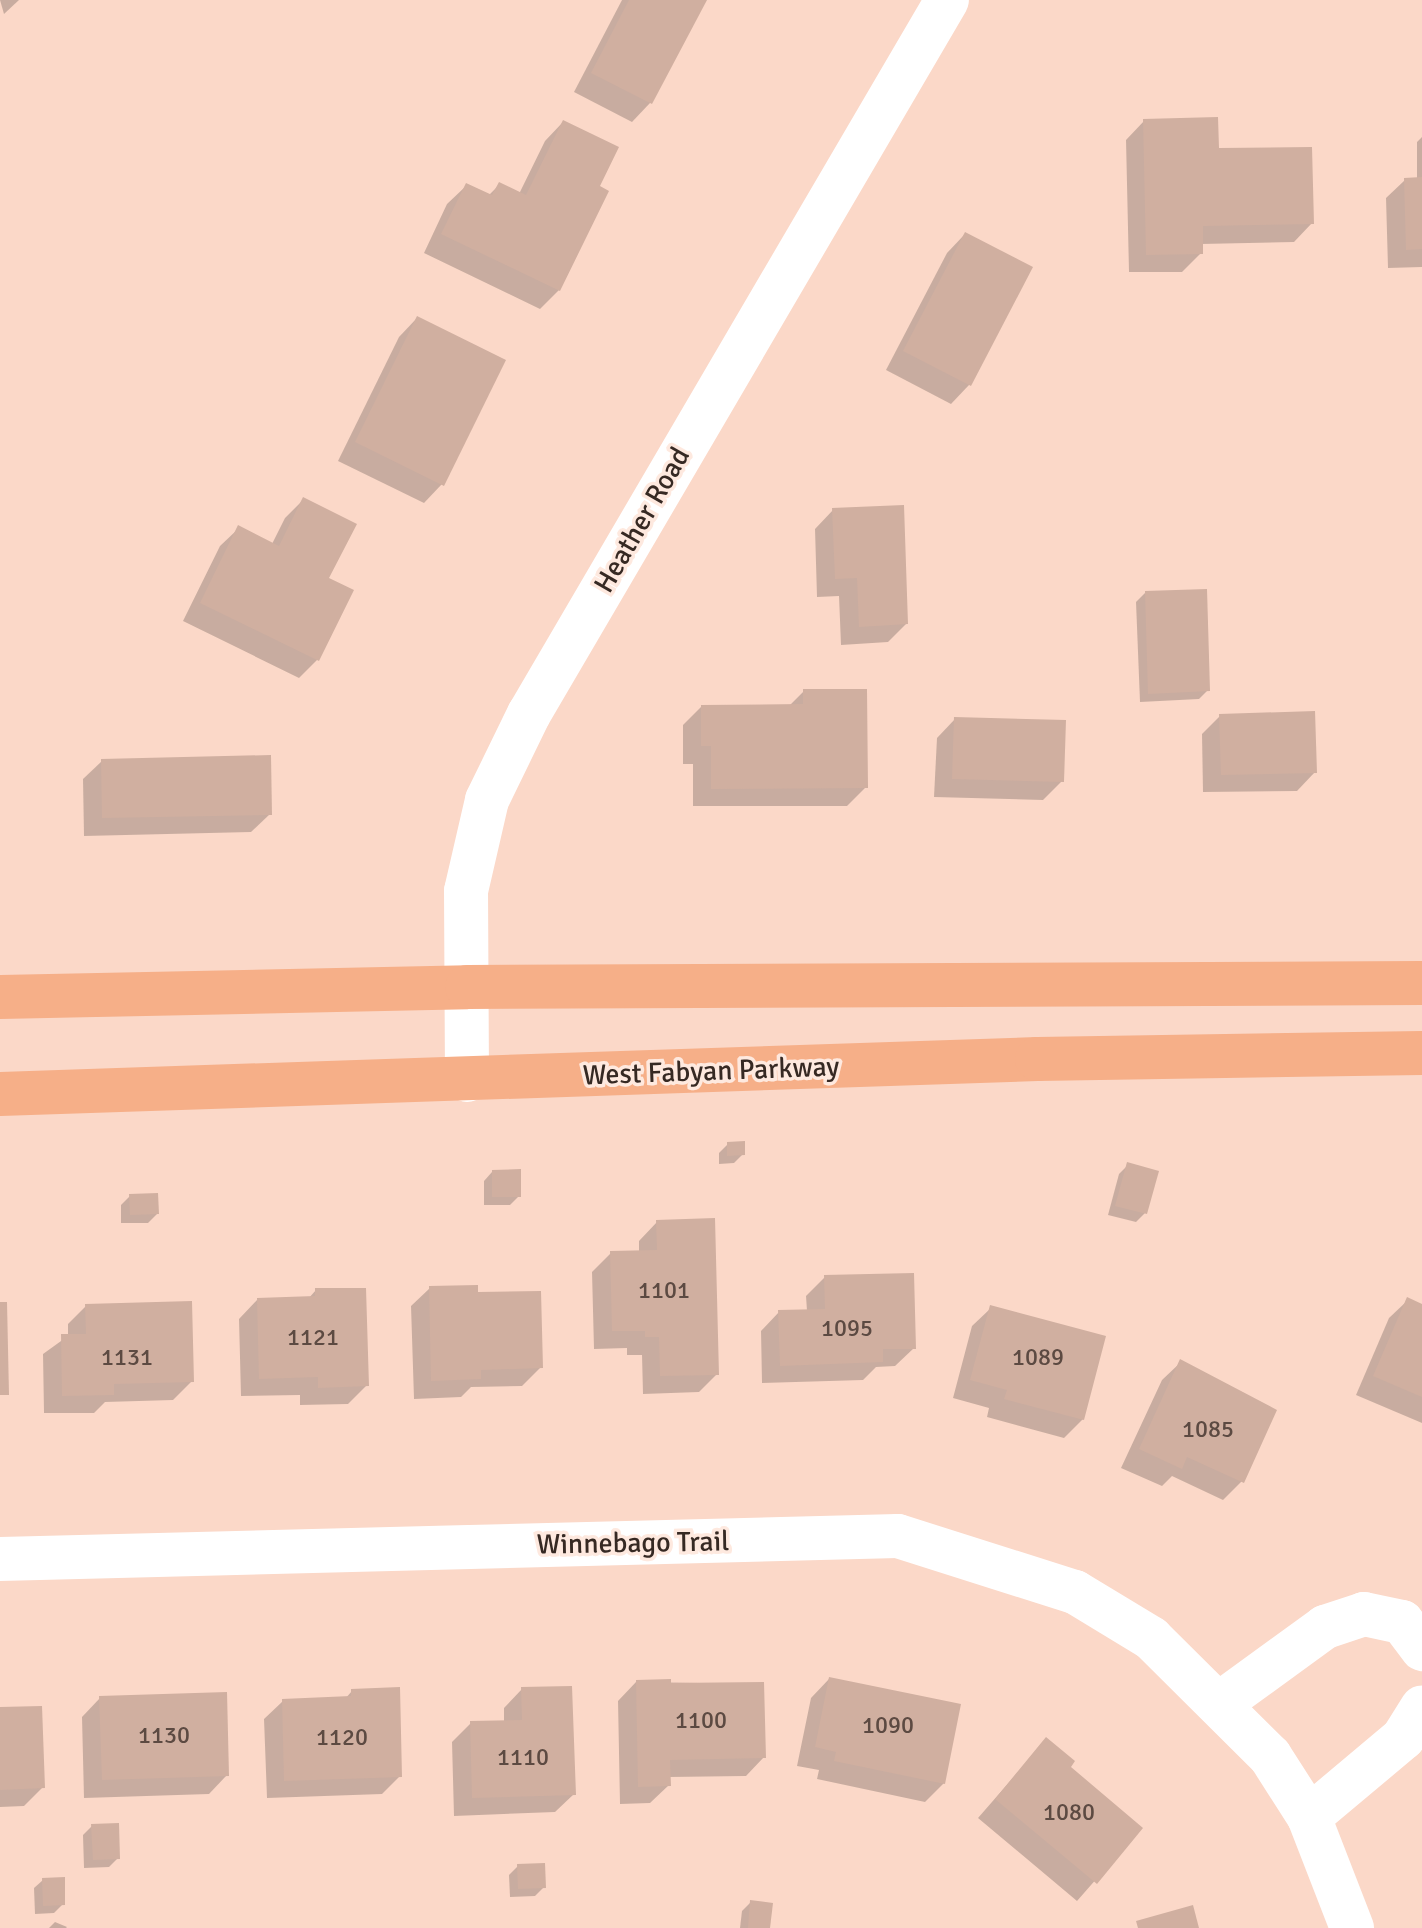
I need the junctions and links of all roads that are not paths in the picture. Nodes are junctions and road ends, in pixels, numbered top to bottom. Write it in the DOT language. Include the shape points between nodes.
graph roads {
  1 [pos="947,0"];
  2 [pos="1422,983"];
  3 [pos="467,987"];
  4 [pos="0,997"];
  5 [pos="1422,1053"];
  6 [pos="467,1080"];
  7 [pos="0,1094"];
  8 [pos="0,1559"];
  9 [pos="1422,1649"];
  10 [pos="1219,1704"];
  11 [pos="1422,1708"];
  12 [pos="1309,1817"];
  13 [pos="1352,1928"];
  1 -- 3 [label="street, Heather Road" via="529,714 487,800 469,876"];
  2 -- 3 [label="main road"];
  3 -- 4 [label="main road"];
  3 -- 6 [label="street, Heather Road"];
  5 -- 6 [label="main road, West Fabyan Parkway" via="1037,1059"];
  6 -- 7 [label="main road, West Fabyan Parkway"];
  8 -- 10 [label="street, Winnebago Trail" via="898,1536 1075,1592 1151,1638"];
  9 -- 10 [label="street" via="1402,1622 1364,1614 1325,1627"];
  10 -- 12 [label="street, Winnebago Trail" via="1270,1756"];
  11 -- 12 [label="street" via="1403,1738"];
  12 -- 13 [label="street, Winnebago Trail"];
}
